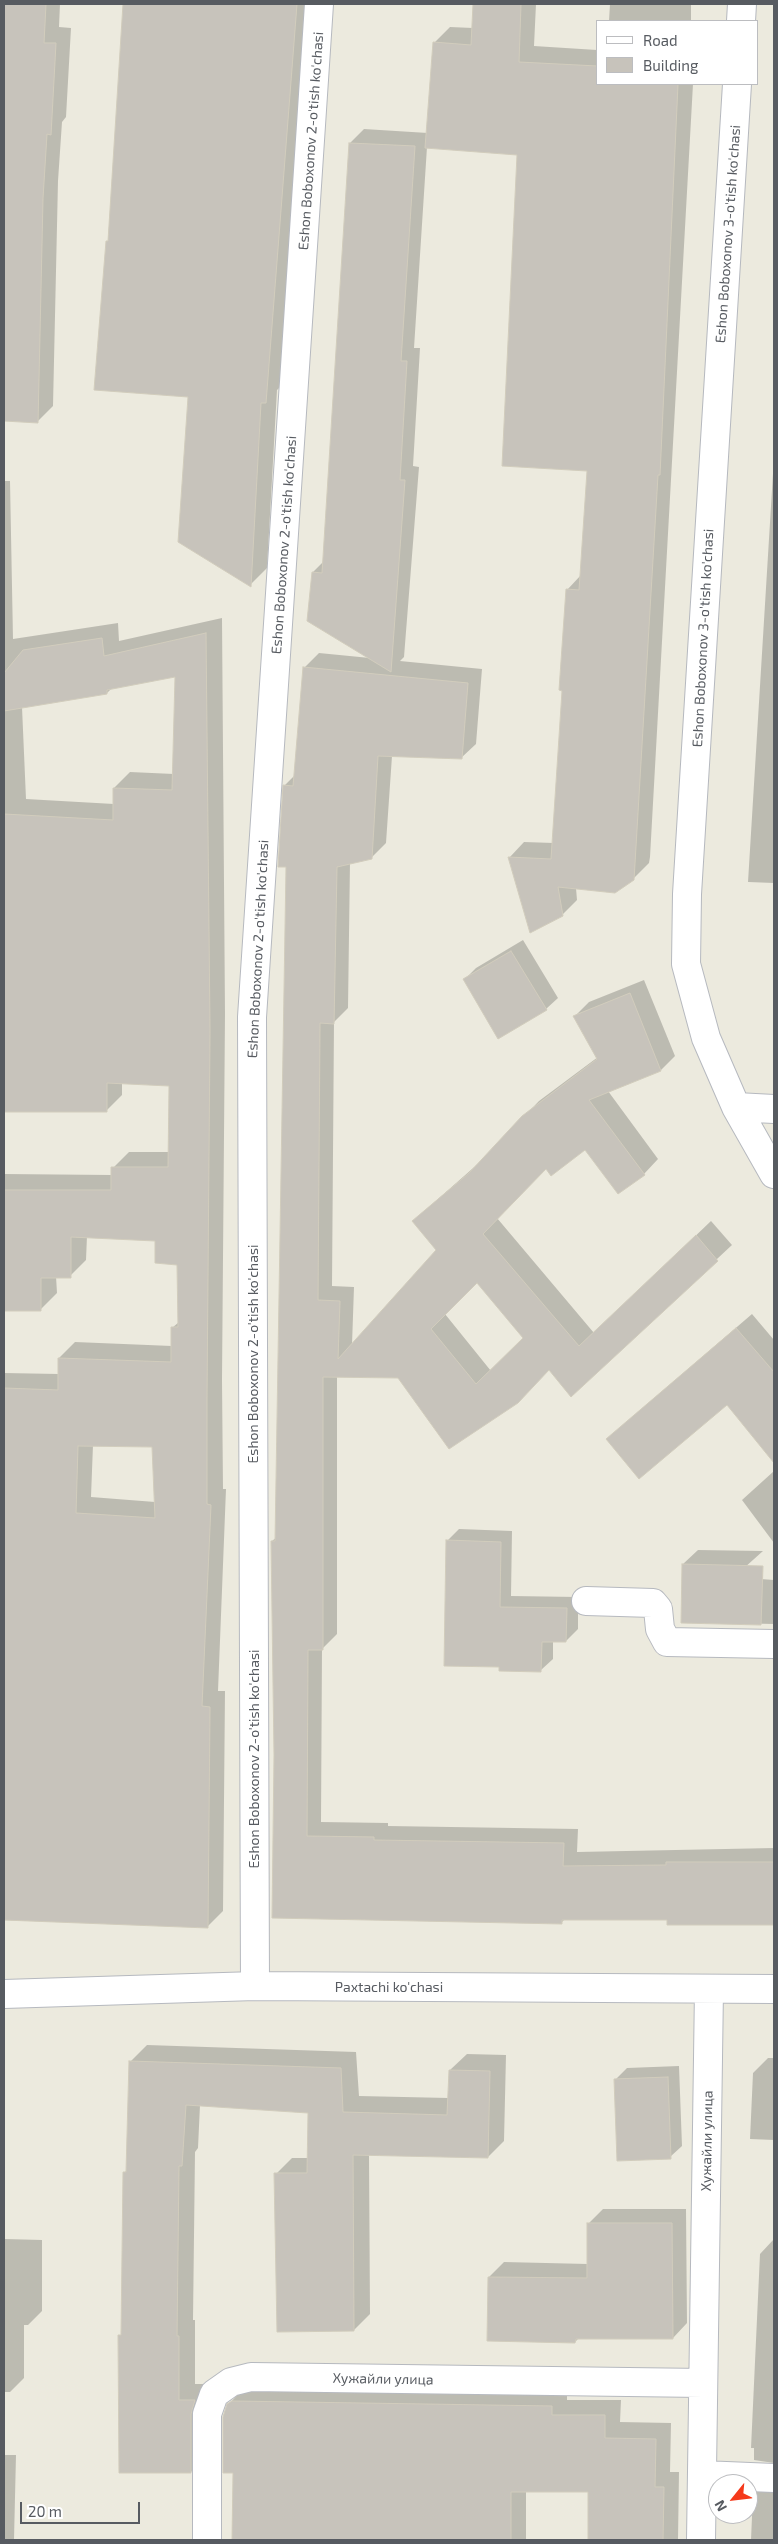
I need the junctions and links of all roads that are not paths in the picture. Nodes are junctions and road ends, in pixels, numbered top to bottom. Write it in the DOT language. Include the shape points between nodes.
graph roads {
  1 [pos="319,4"];
  2 [pos="742,4"];
  3 [pos="741,20"];
  4 [pos="737,85"];
  5 [pos="736,1107"];
  6 [pos="774,1109"];
  7 [pos="774,1174"];
  8 [pos="586,1601"];
  9 [pos="774,1644"];
  10 [pos="255,1986"];
  11 [pos="710,1989"];
  12 [pos="774,1989"];
  13 [pos="4,1994"];
  14 [pos="704,2383"];
  15 [pos="702,2475"];
  16 [pos="774,2478"];
  17 [pos="207,2540"];
  18 [pos="701,2540"];
  1 -- 10 [label="street, Eshon Boboxonov 2-o'tish ko'chasi" via="252,1017"];
  2 -- 3 [label="street"];
  4 -- 5 [label="street, Eshon Boboxonov 3-o'tish ko'chasi" via="688,884 686,964 706,1038"];
  5 -- 6 [label="street"];
  5 -- 7 [label="street, Eshon Boboxonov 3-o'tish ko'chasi"];
  8 -- 9 [label="street" via="653,1603 658,1609 660,1629 667,1642"];
  10 -- 11 [label="street, Paxtachi ko'chasi"];
  10 -- 13 [label="street, Paxtachi ko'chasi"];
  11 -- 12 [label="street, Paxtachi ko'chasi"];
  11 -- 14 [label="street, Хужайли улица"];
  14 -- 15 [label="street, Хужайли улица"];
  14 -- 17 [label="street, Хужайли улица" via="251,2377 231,2382 214,2394 207,2414"];
  15 -- 16 [label="street"];
  15 -- 18 [label="street, Хужайли улица"];
}
